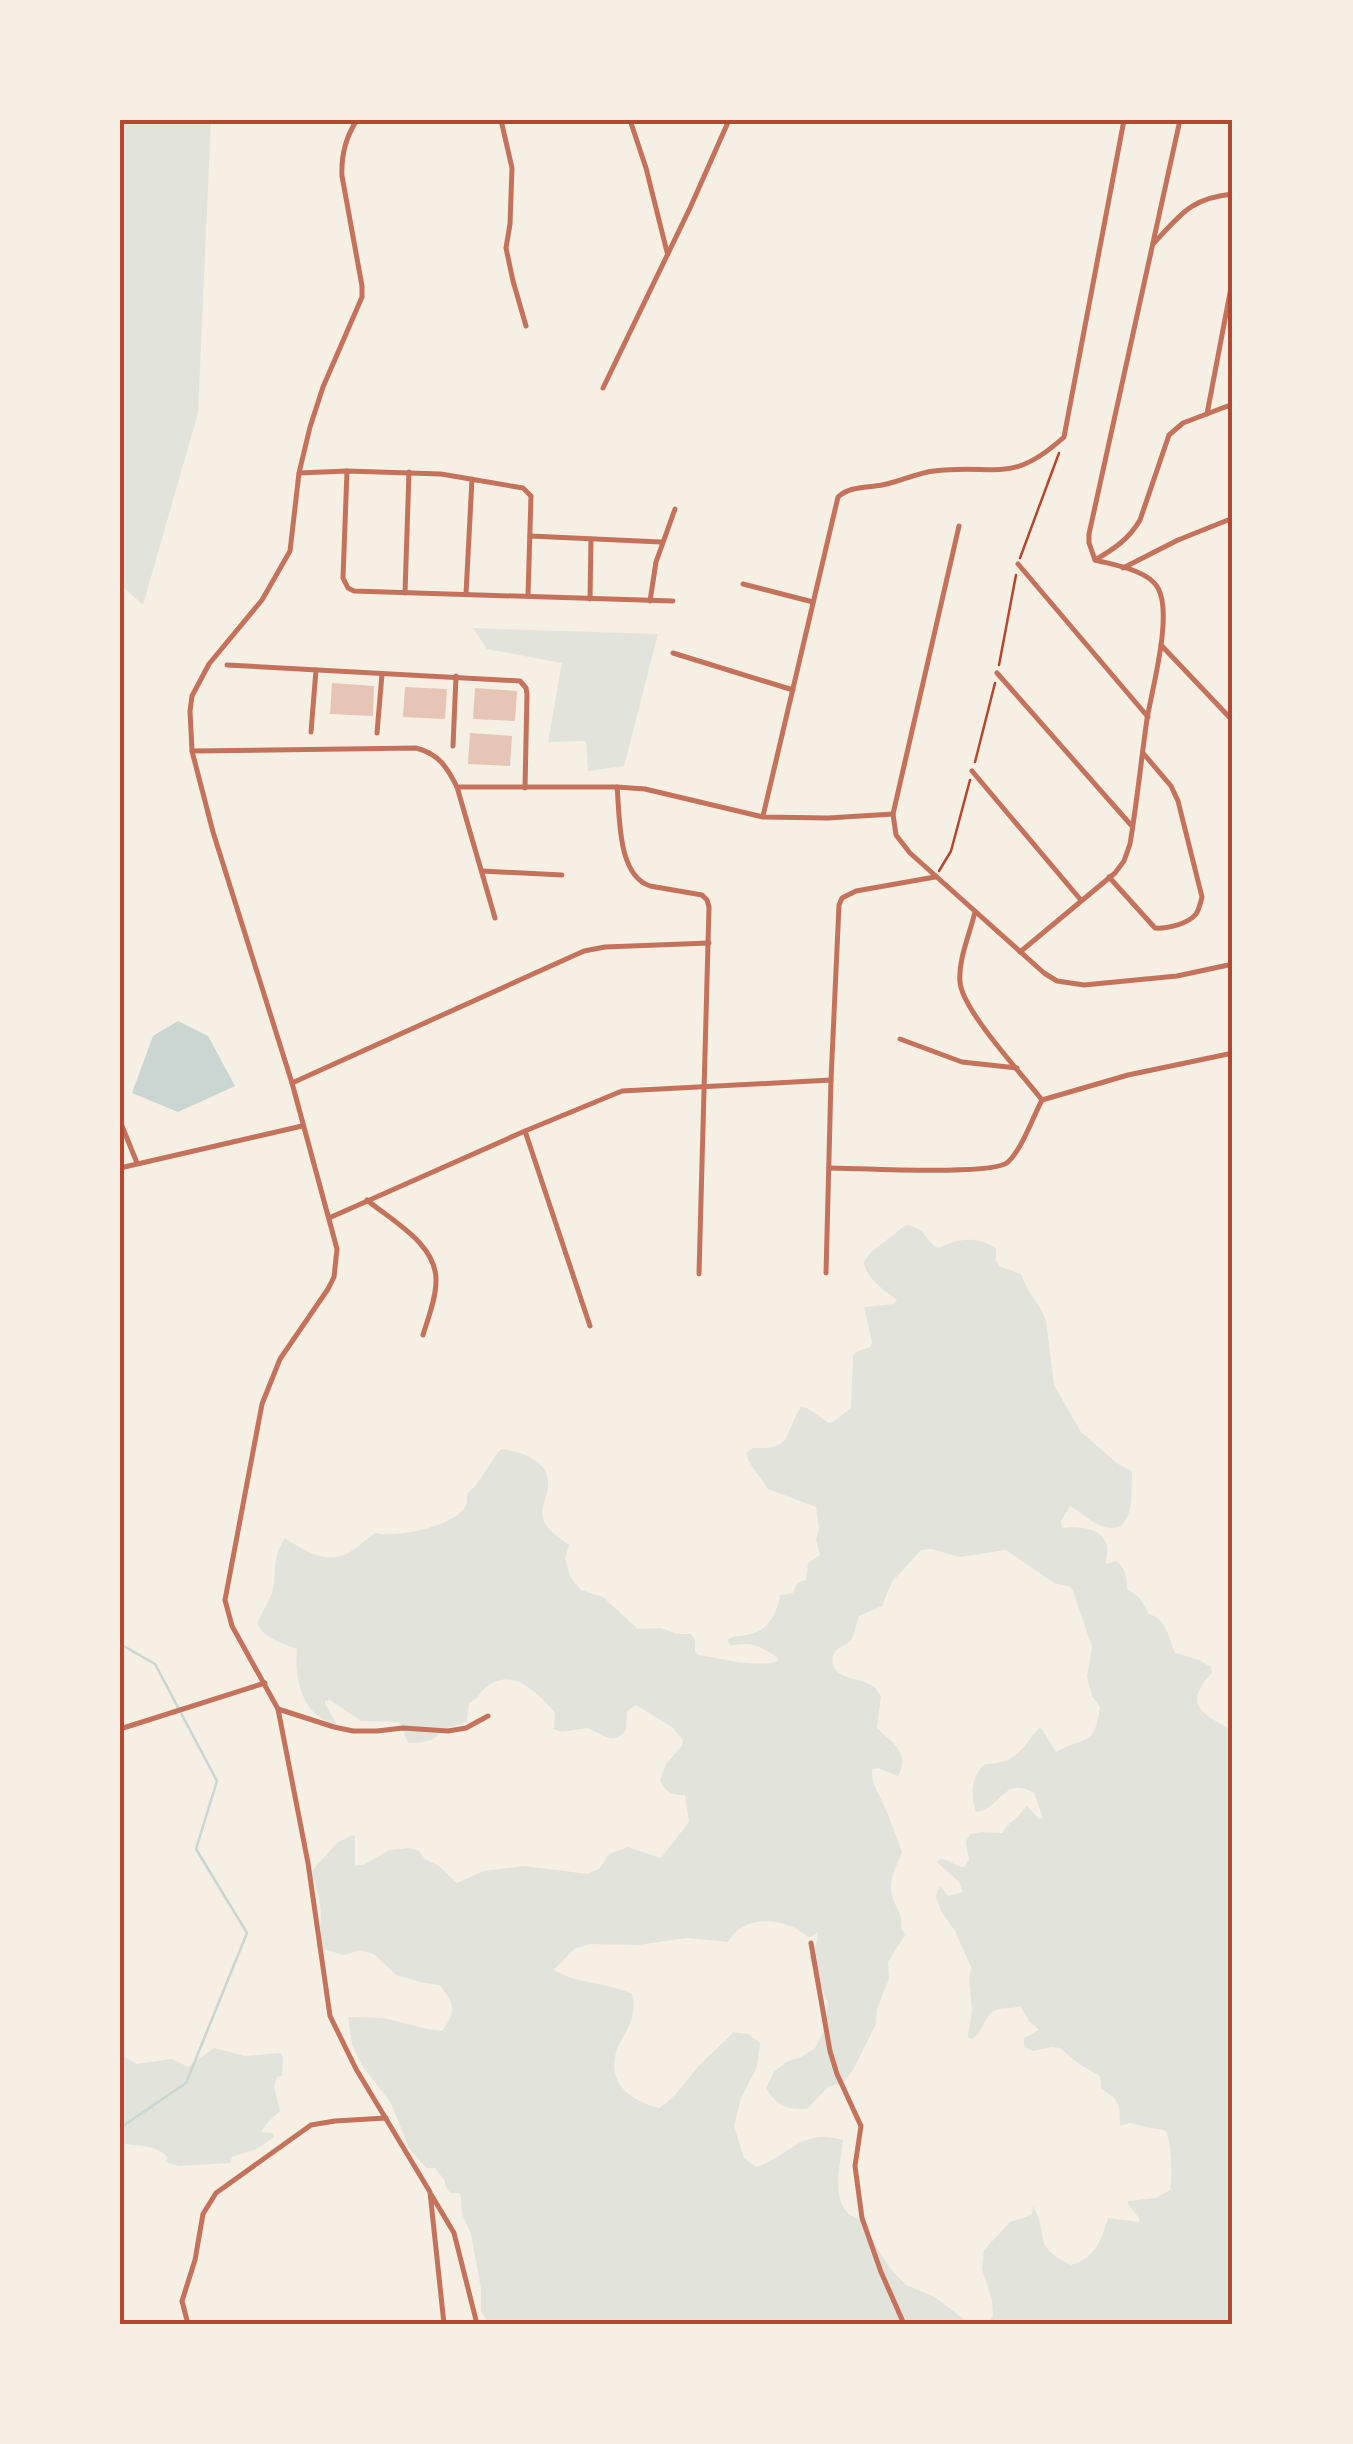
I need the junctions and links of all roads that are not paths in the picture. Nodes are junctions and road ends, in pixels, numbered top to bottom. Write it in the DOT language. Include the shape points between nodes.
graph roads {
  1 [pos="356,120"];
  2 [pos="501,120"];
  3 [pos="630,120"];
  4 [pos="728,120"];
  5 [pos="1124,120"];
  6 [pos="1180,120"];
  7 [pos="1233,194"];
  8 [pos="1153,244"];
  9 [pos="668,254"];
  10 [pos="1233,277"];
  11 [pos="526,326"];
  12 [pos="603,388"];
  13 [pos="1233,404"];
  14 [pos="1207,414"];
  15 [pos="347,471"];
  16 [pos="409,472"];
  17 [pos="298,473"];
  18 [pos="472,479"];
  19 [pos="675,509"];
  20 [pos="1233,518"];
  21 [pos="959,526"];
  22 [pos="530,536"];
  23 [pos="592,539"];
  24 [pos="662,542"];
  25 [pos="1095,560"];
  26 [pos="1018,564"];
  27 [pos="1122,568"];
  28 [pos="743,584"];
  29 [pos="405,592"];
  30 [pos="466,594"];
  31 [pos="528,597"];
  32 [pos="590,599"];
  33 [pos="650,601"];
  34 [pos="673,602"];
  35 [pos="813,602"];
  36 [pos="1161,645"];
  37 [pos="672,653"];
  38 [pos="227,665"];
  39 [pos="316,669"];
  40 [pos="997,673"];
  41 [pos="382,674"];
  42 [pos="456,676"];
  43 [pos="793,690"];
  44 [pos="1148,718"];
  45 [pos="1233,721"];
  46 [pos="311,732"];
  47 [pos="377,733"];
  48 [pos="453,746"];
  49 [pos="192,751"];
  50 [pos="1143,753"];
  51 [pos="972,772"];
  52 [pos="618,787"];
  53 [pos="457,788"];
  54 [pos="525,788"];
  55 [pos="893,814"];
  56 [pos="763,817"];
  57 [pos="1133,826"];
  58 [pos="482,871"];
  59 [pos="562,875"];
  60 [pos="936,877"];
  61 [pos="1109,878"];
  62 [pos="1080,900"];
  63 [pos="976,910"];
  64 [pos="495,918"];
  65 [pos="709,943"];
  66 [pos="1020,952"];
  67 [pos="1233,964"];
  68 [pos="900,1039"];
  69 [pos="1233,1052"];
  70 [pos="1018,1068"];
  71 [pos="831,1080"];
  72 [pos="292,1083"];
  73 [pos="705,1087"];
  74 [pos="1042,1100"];
  75 [pos="120,1121"];
  76 [pos="302,1126"];
  77 [pos="525,1131"];
  78 [pos="137,1163"];
  79 [pos="120,1168"];
  80 [pos="829,1168"];
  81 [pos="367,1200"];
  82 [pos="328,1218"];
  83 [pos="826,1273"];
  84 [pos="699,1274"];
  85 [pos="590,1326"];
  86 [pos="423,1335"];
  87 [pos="265,1684"];
  88 [pos="278,1709"];
  89 [pos="488,1716"];
  90 [pos="120,1729"];
  91 [pos="811,1942"];
  92 [pos="386,2118"];
  93 [pos="430,2192"];
  94 [pos="188,2324"];
  95 [pos="444,2324"];
  96 [pos="477,2324"];
  97 [pos="904,2324"];
  1 -- 17 [label="street" via="341,160 362,297 315,407"];
  2 -- 11 [label="street" via="512,168 506,248"];
  3 -- 9 [label="street"];
  4 -- 9 [label="street"];
  5 -- 35 [label="street" via="1064,437 1035,460 1006,470 934,471 841,493"];
  6 -- 8 [label="street"];
  7 -- 8 [label="street" via="1191,206"];
  8 -- 25 [label="street" via="1089,534"];
  9 -- 12 [label="street"];
  10 -- 14 [label="street"];
  13 -- 14 [label="street"];
  14 -- 25 [label="street" via="1168,436 1140,520"];
  15 -- 16 [label="street"];
  15 -- 17 [label="street"];
  15 -- 29 [label="street" via="345,583 354,591"];
  16 -- 18 [label="street"];
  16 -- 29 [label="street"];
  17 -- 49 [label="street" via="290,551 192,696"];
  18 -- 22 [label="street" via="526,490"];
  18 -- 30 [label="street"];
  19 -- 24 [label="street"];
  20 -- 27 [label="street"];
  21 -- 55 [label="street"];
  22 -- 23 [label="street"];
  22 -- 31 [label="street"];
  23 -- 24 [label="street"];
  23 -- 32 [label="street"];
  24 -- 33 [label="street"];
  25 -- 27 [label="street"];
  26 -- 44 [label="street"];
  27 -- 36 [label="street" via="1150,579 1161,592"];
  28 -- 35 [label="street"];
  29 -- 30 [label="street"];
  30 -- 31 [label="street"];
  31 -- 32 [label="street"];
  32 -- 33 [label="street"];
  33 -- 34 [label="street"];
  35 -- 43 [label="street"];
  36 -- 44 [label="street"];
  36 -- 45 [label="street"];
  37 -- 43 [label="street"];
  38 -- 39 [label="street"];
  39 -- 41 [label="street"];
  39 -- 46 [label="street"];
  40 -- 57 [label="street"];
  41 -- 42 [label="street"];
  41 -- 47 [label="street"];
  42 -- 48 [label="street"];
  42 -- 54 [label="street" via="516,679 526,688"];
  43 -- 56 [label="street"];
  44 -- 50 [label="street"];
  49 -- 53 [label="street" via="416,748 440,759"];
  49 -- 72 [label="street"];
  50 -- 57 [label="street"];
  50 -- 61 [label="street" via="1172,786 1202,897 1190,919 1155,928"];
  51 -- 62 [label="street"];
  52 -- 54 [label="street"];
  52 -- 56 [label="street"];
  52 -- 65 [label="street" via="629,868 642,883 702,895 710,908"];
  53 -- 54 [label="street"];
  53 -- 58 [label="street"];
  55 -- 56 [label="street"];
  55 -- 60 [label="street" via="899,840"];
  57 -- 61 [label="street" via="1124,861"];
  58 -- 59 [label="street"];
  58 -- 64 [label="street"];
  60 -- 63 [label="street"];
  60 -- 71 [label="street" via="842,898"];
  61 -- 62 [label="street"];
  62 -- 66 [label="street"];
  63 -- 66 [label="street"];
  63 -- 70 [label="street" via="960,984 967,1005"];
  65 -- 72 [label="street" via="584,951"];
  65 -- 73 [label="street"];
  66 -- 67 [label="street" via="1057,981 1084,985"];
  68 -- 70 [label="street" via="962,1062"];
  69 -- 74 [label="street"];
  70 -- 74 [label="street"];
  71 -- 73 [label="street"];
  71 -- 80 [label="street"];
  72 -- 76 [label="street"];
  73 -- 77 [label="street" via="622,1092"];
  73 -- 84 [label="street"];
  74 -- 80 [label="street" via="1017,1150 1000,1168"];
  75 -- 78 [label="street"];
  76 -- 78 [label="street"];
  76 -- 82 [label="street"];
  77 -- 81 [label="street"];
  77 -- 85 [label="street"];
  78 -- 79 [label="street"];
  80 -- 83 [label="street"];
  81 -- 82 [label="street"];
  81 -- 86 [label="street" via="432,1260 436,1285"];
  82 -- 87 [label="street" via="337,1249 334,1278 280,1358 262,1404 225,1600"];
  87 -- 88 [label="street"];
  87 -- 90 [label="street"];
  88 -- 89 [label="street" via="353,1731 448,1731"];
  88 -- 92 [label="street" via="330,2016"];
  91 -- 97 [label="street" via="830,2051 862,2126 855,2166 862,2218"];
  92 -- 93 [label="street"];
  92 -- 94 [label="street" via="310,2125 216,2194 203,2214 182,2301"];
  93 -- 95 [label="street"];
  93 -- 96 [label="street" via="454,2234"];
}
